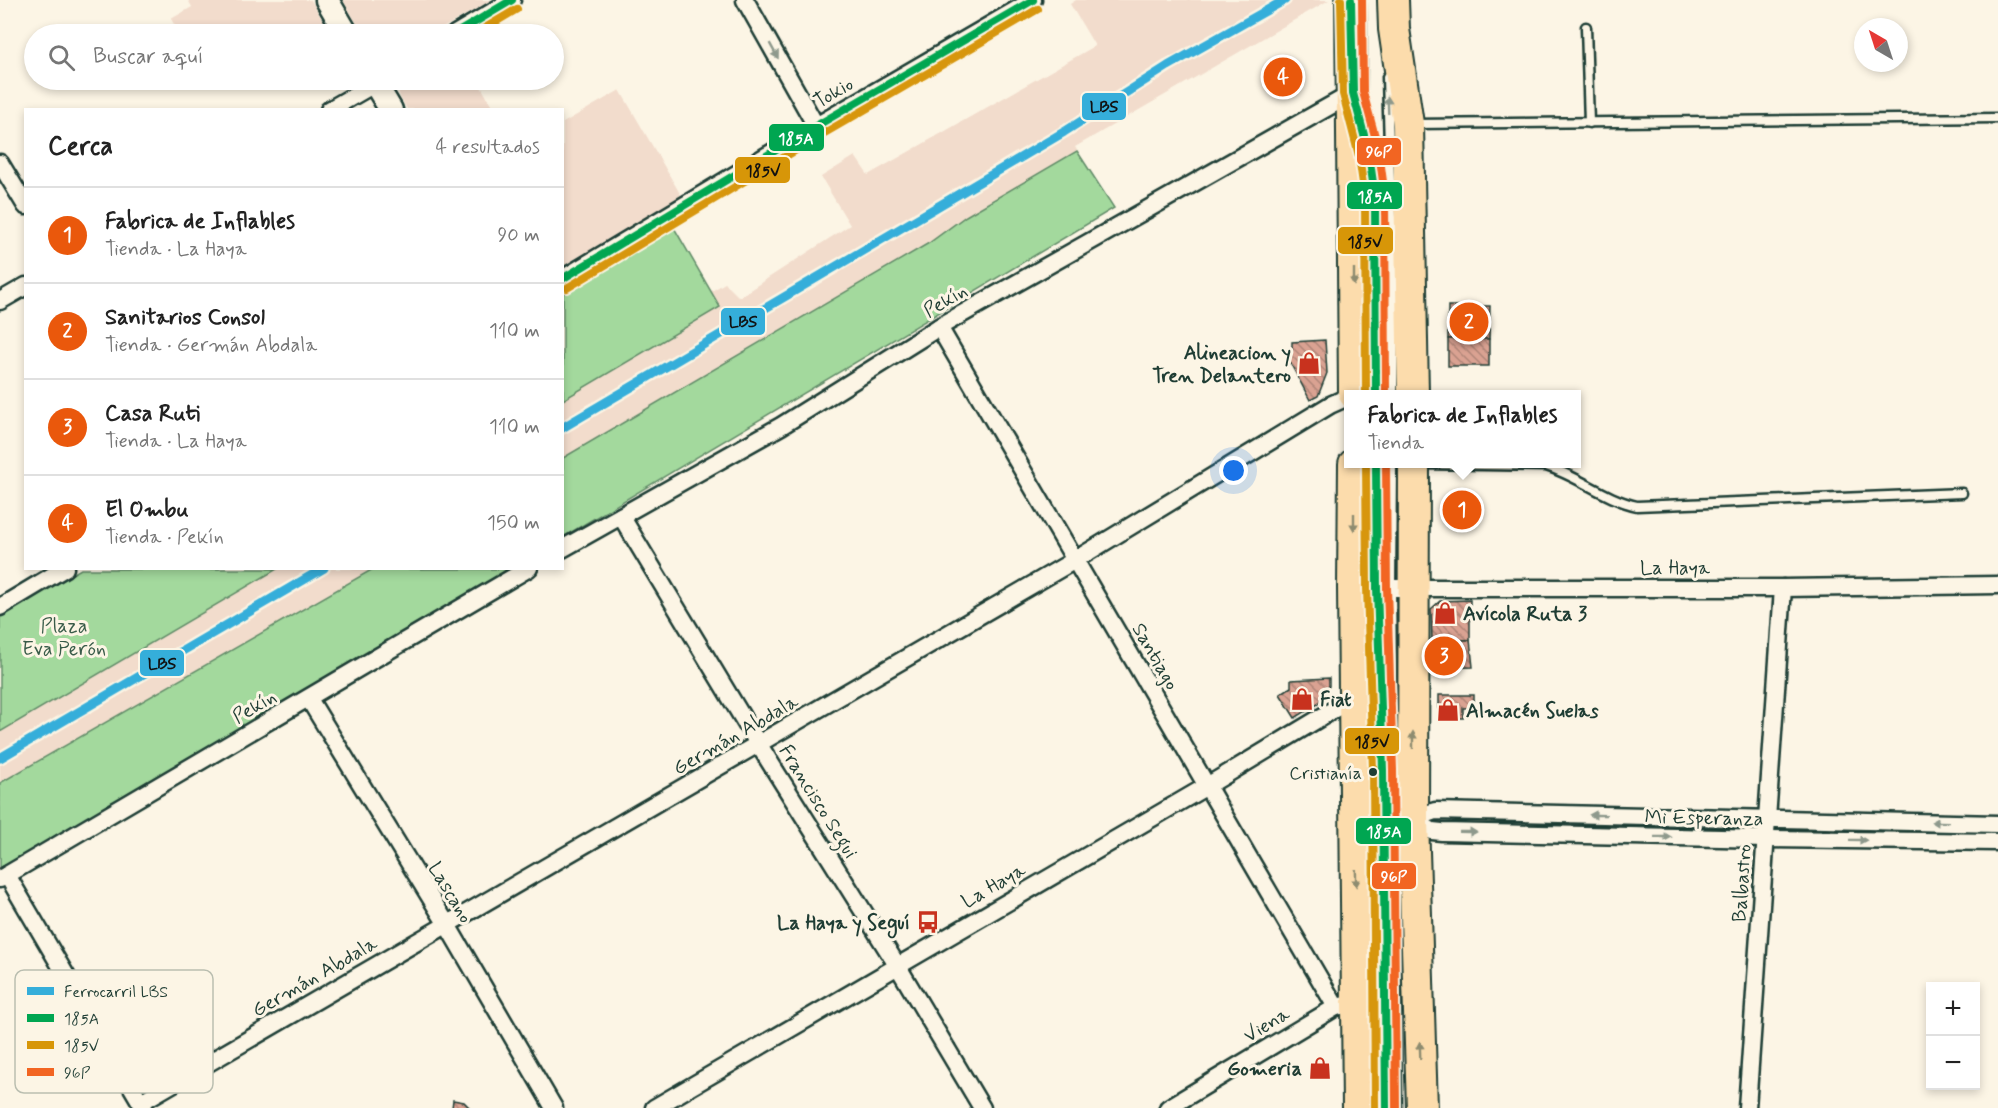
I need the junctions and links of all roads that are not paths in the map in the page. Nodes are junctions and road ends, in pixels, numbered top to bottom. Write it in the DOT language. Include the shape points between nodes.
graph roads {
  1 [pos="327,0"];
  2 [pos="512,0"];
  3 [pos="745,0"];
  4 [pos="1033,0"];
  5 [pos="1351,0"];
  6 [pos="1394,8"];
  7 [pos="341,24"];
  8 [pos="472,24"];
  9 [pos="1586,27"];
  10 [pos="1390,59"];
  11 [pos="1388,68"];
  12 [pos="361,90"];
  13 [pos="381,90"];
  14 [pos="1353,93"];
  15 [pos="332,108"];
  16 [pos="390,108"];
  17 [pos="1998,118"];
  18 [pos="1589,123"];
  19 [pos="1408,124"];
  20 [pos="816,126"];
  21 [pos="0,163"];
  22 [pos="24,203"];
  23 [pos="564,278"];
  24 [pos="24,287"];
  25 [pos="0,301"];
  26 [pos="939,327"];
  27 [pos="1354,390"];
  28 [pos="1376,390"];
  29 [pos="1393,390"];
  30 [pos="1413,390"];
  31 [pos="1344,400"];
  32 [pos="1355,468"];
  33 [pos="1376,468"];
  34 [pos="1406,468"];
  35 [pos="1554,468"];
  36 [pos="1962,493"];
  37 [pos="621,516"];
  38 [pos="564,548"];
  39 [pos="1075,560"];
  40 [pos="62,570"];
  41 [pos="526,570"];
  42 [pos="1998,585"];
  43 [pos="1384,588"];
  44 [pos="1784,588"];
  45 [pos="0,607"];
  46 [pos="1353,698"];
  47 [pos="309,699"];
  48 [pos="759,745"];
  49 [pos="1207,786"];
  50 [pos="1386,819"];
  51 [pos="1766,819"];
  52 [pos="1998,824"];
  53 [pos="1766,839"];
  54 [pos="1998,842"];
  55 [pos="3,877"];
  56 [pos="446,923"];
  57 [pos="897,965"];
  58 [pos="60,970"];
  59 [pos="1347,1005"];
  60 [pos="213,1062"];
  61 [pos="162,1093"];
  62 [pos="142,1105"];
  63 [pos="554,1108"];
  64 [pos="654,1108"];
  65 [pos="982,1108"];
  66 [pos="1168,1108"];
  67 [pos="1358,1108"];
  68 [pos="1386,1108"];
  69 [pos="1397,1108"];
  70 [pos="1422,1108"];
  71 [pos="1747,1108"];
  1 -- 7 [label="street"];
  2 -- 8 [label="street"];
  3 -- 20 [label="street, one-way"];
  4 -- 20 [label="street, Tokio"];
  5 -- 14 [label="highway"];
  6 -- 10 [label="lane"];
  6 -- 19 [label="highway"];
  9 -- 18 [label="lane"];
  29 -- 11 [label="lane, one-way"];
  12 -- 15 [label="street"];
  13 -- 16 [label="street"];
  14 -- 26 [label="street, Pekín"];
  14 -- 27 [label="highway, one-way"];
  14 -- 28 [label="lane" via="1369,154 1375,197"];
  17 -- 18 [label="lane"];
  18 -- 19 [label="lane"];
  19 -- 30 [label="highway"];
  20 -- 23 [label="street, Tokio"];
  21 -- 22 [label="street"];
  24 -- 25 [label="street"];
  26 -- 37 [label="street, Pekín" via="781,426"];
  26 -- 39 [label="street, Santiago"];
  31 -- 39 [label="street, Germán Abdala"];
  32 -- 43 [label="highway, one-way"];
  33 -- 43 [label="lane"];
  34 -- 43 [label="highway"];
  35 -- 36 [label="lane" via="1623,503 1637,506"];
  37 -- 38 [label="street, Pekín"];
  37 -- 48 [label="street, Francisco Segui"];
  39 -- 48 [label="street, Germán Abdala"];
  39 -- 49 [label="street, Santiago"];
  40 -- 45 [label="street"];
  41 -- 47 [label="street, Pekín"];
  42 -- 44 [label="street, La Haya"];
  43 -- 44 [label="street, La Haya"];
  43 -- 46 [label="highway"];
  43 -- 50 [label="highway"];
  44 -- 51 [label="street, Balbastro"];
  46 -- 49 [label="street, La Haya"];
  46 -- 50 [label="highway"];
  47 -- 55 [label="street, Pekín"];
  47 -- 56 [label="street, Lascano"];
  48 -- 56 [label="street, Germán Abdala"];
  48 -- 57 [label="street, Francisco Segui"];
  49 -- 57 [label="street, La Haya"];
  49 -- 59 [label="street, Santiago"];
  51 -- 50 [label="street, Mi Esperanza, one-way" via="1442,811"];
  50 -- 53 [label="street, Mi Esperanza, one-way" via="1442,832"];
  50 -- 59 [label="highway, one-way"];
  50 -- 68 [label="lane"];
  50 -- 69 [label="lane"];
  70 -- 50 [label="highway, one-way"];
  52 -- 51 [label="street, Mi Esperanza, one-way"];
  51 -- 53 [label="street, Balbastro"];
  53 -- 54 [label="street, Mi Esperanza, one-way"];
  53 -- 71 [label="street, Balbastro"];
  55 -- 58 [label="street"];
  56 -- 60 [label="street, Germán Abdala"];
  56 -- 63 [label="street, Lascano"];
  57 -- 64 [label="street, La Haya"];
  57 -- 65 [label="street, Francisco Segui"];
  59 -- 66 [label="street, Viena"];
  59 -- 67 [label="highway"];
  61 -- 62 [label="street, Germán Abdala"];
}
